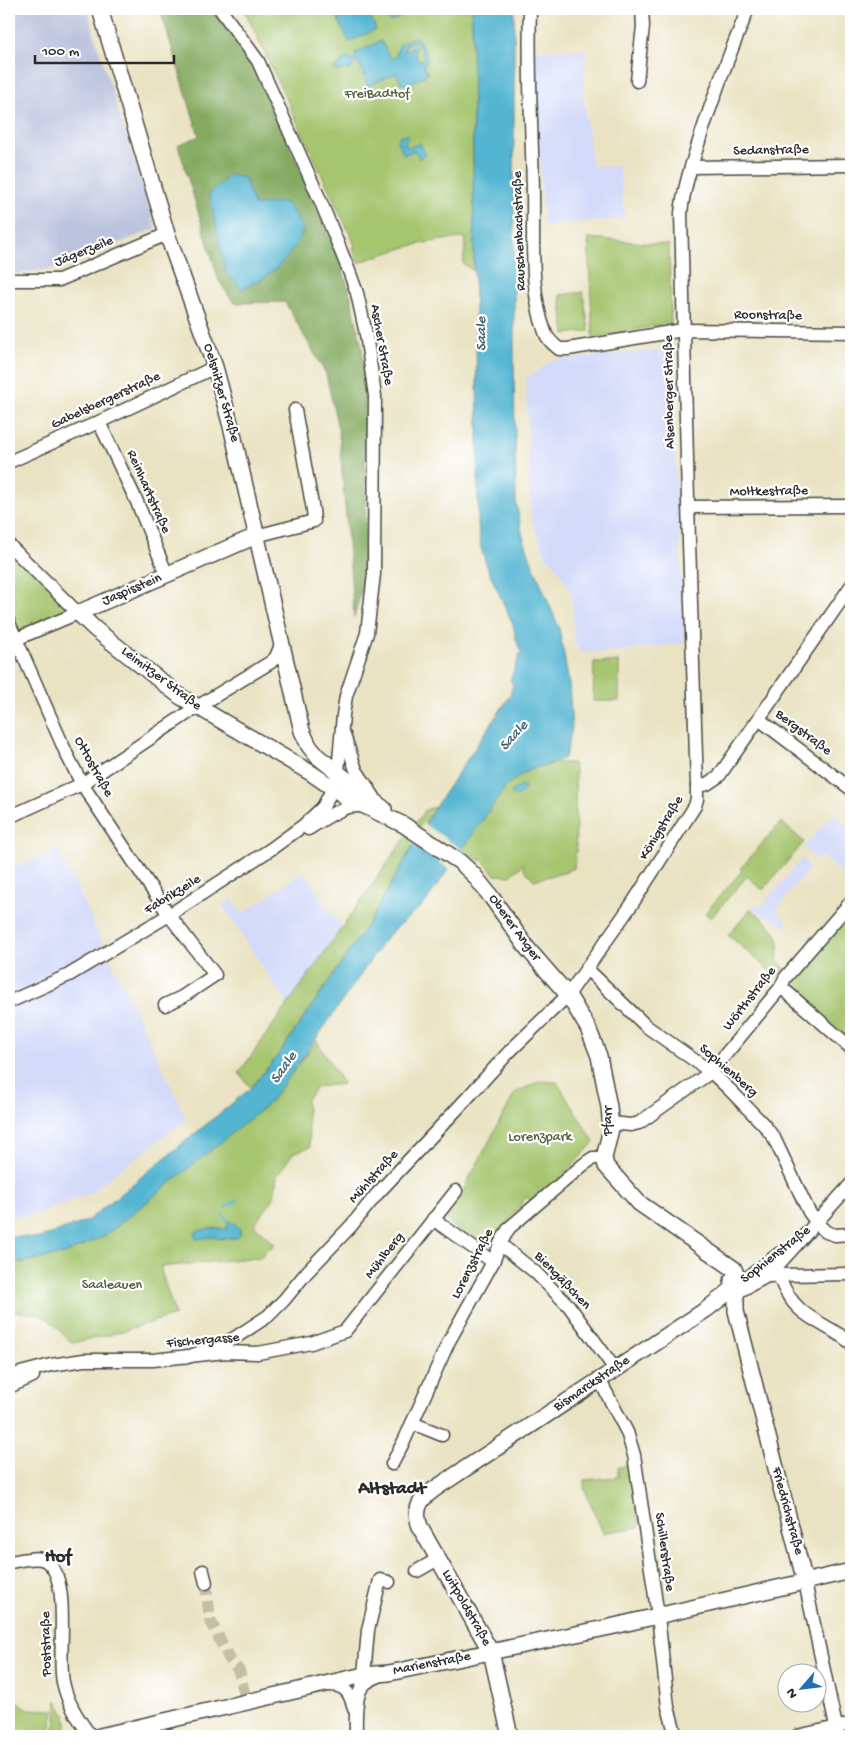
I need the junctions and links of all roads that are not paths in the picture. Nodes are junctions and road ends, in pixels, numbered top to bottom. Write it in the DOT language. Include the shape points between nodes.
graph roads {
  1 [pos="100,9"];
  2 [pos="220,9"];
  3 [pos="530,9"];
  4 [pos="642,9"];
  5 [pos="748,9"];
  6 [pos="636,81"];
  7 [pos="851,165"];
  8 [pos="691,167"];
  9 [pos="167,234"];
  10 [pos="9,280"];
  11 [pos="683,330"];
  12 [pos="851,332"];
  13 [pos="215,367"];
  14 [pos="295,410"];
  15 [pos="99,422"];
  16 [pos="9,462"];
  17 [pos="851,506"];
  18 [pos="688,507"];
  19 [pos="256,536"];
  20 [pos="9,545"];
  21 [pos="167,575"];
  22 [pos="851,586"];
  23 [pos="78,613"];
  24 [pos="9,623"];
  25 [pos="12,640"];
  26 [pos="281,646"];
  27 [pos="197,707"];
  28 [pos="343,715"];
  29 [pos="760,720"];
  30 [pos="338,772"];
  31 [pos="82,784"];
  32 [pos="697,786"];
  33 [pos="333,788"];
  34 [pos="851,789"];
  35 [pos="375,808"];
  36 [pos="9,817"];
  37 [pos="271,850"];
  38 [pos="851,902"];
  39 [pos="169,915"];
  40 [pos="587,969"];
  41 [pos="781,987"];
  42 [pos="568,995"];
  43 [pos="9,1002"];
  44 [pos="165,1005"];
  45 [pos="851,1048"];
  46 [pos="711,1072"];
  47 [pos="611,1123"];
  48 [pos="604,1158"];
  49 [pos="851,1184"];
  50 [pos="456,1191"];
  51 [pos="433,1218"];
  52 [pos="817,1223"];
  53 [pos="851,1234"];
  54 [pos="695,1243"];
  55 [pos="500,1244"];
  56 [pos="780,1253"];
  57 [pos="493,1262"];
  58 [pos="734,1269"];
  59 [pos="778,1271"];
  60 [pos="851,1274"];
  61 [pos="760,1275"];
  62 [pos="736,1290"];
  63 [pos="707,1309"];
  64 [pos="739,1322"];
  65 [pos="335,1336"];
  66 [pos="851,1342"];
  67 [pos="188,1357"];
  68 [pos="70,1361"];
  69 [pos="615,1369"];
  70 [pos="9,1376"];
  71 [pos="599,1379"];
  72 [pos="9,1387"];
  73 [pos="412,1423"];
  74 [pos="442,1436"];
  75 [pos="392,1464"];
  76 [pos="418,1507"];
  77 [pos="438,1559"];
  78 [pos="9,1562"];
  79 [pos="416,1571"];
  80 [pos="851,1571"];
  81 [pos="389,1582"];
  82 [pos="805,1582"];
  83 [pos="658,1616"];
  84 [pos="491,1652"];
  85 [pos="365,1679"];
  86 [pos="326,1685"];
  87 [pos="342,1687"];
  88 [pos="356,1717"];
  89 [pos="851,1724"];
  90 [pos="837,1732"];
  91 [pos="91,1736"];
  92 [pos="100,1736"];
  93 [pos="356,1736"];
  94 [pos="510,1736"];
  95 [pos="676,1736"];
  96 [pos="797,1736"];
  1 -- 9 [label="main road, Oelsnitzer Straße"];
  2 -- 28 [label="street, Ascher Straße" via="258,61 350,271 366,334 375,396 374,574 366,633"];
  3 -- 11 [label="street, Rauschenbachstraße" via="533,267 547,338 559,349 568,349"];
  4 -- 6 [label="street"];
  5 -- 8 [label="street, Alsenberger Straße"];
  7 -- 8 [label="street, Sedanstraße"];
  8 -- 11 [label="street, Alsenberger Straße" via="681,213"];
  9 -- 10 [label="street, Jägerzeile" via="58,280"];
  9 -- 13 [label="main road, Oelsnitzer Straße"];
  11 -- 12 [label="street, Roonstraße"];
  11 -- 18 [label="street, Alsenberger Straße"];
  13 -- 15 [label="street, Gabelsbergerstraße"];
  13 -- 19 [label="main road, Oelsnitzer Straße"];
  14 -- 19 [label="street" via="314,521"];
  15 -- 16 [label="street, Gabelsbergerstraße"];
  15 -- 21 [label="street, Reinhartstraße"];
  17 -- 18 [label="street, Moltkestraße"];
  18 -- 32 [label="street, Alsenberger Straße"];
  19 -- 21 [label="main road, Jaspisstein"];
  19 -- 26 [label="main road, Oelsnitzer Straße"];
  20 -- 23 [label="street, Leimitzer Straße"];
  21 -- 23 [label="main road, Jaspisstein"];
  22 -- 29 [label="street, Königstraße"];
  23 -- 25 [label="street, Jaspisstein"];
  23 -- 27 [label="main road, Leimitzer Straße" via="163,684"];
  24 -- 25 [label="street, Ottostraße"];
  25 -- 31 [label="street, Ottostraße"];
  26 -- 27 [label="street" via="271,662"];
  26 -- 30 [label="main road, Oelsnitzer Straße" via="305,740 317,756"];
  27 -- 31 [label="street"];
  27 -- 33 [label="main road, Leimitzer Straße"];
  28 -- 30 [label="street, Ascher Straße"];
  28 -- 35 [label="street, Ascher Straße" via="344,738 350,758"];
  29 -- 32 [label="street, Königstraße" via="719,776"];
  29 -- 34 [label="street, Bergstraße"];
  30 -- 33 [label="street, Ascher Straße"];
  30 -- 35 [label="main road, Oelsnitzer Straße"];
  31 -- 36 [label="street"];
  31 -- 39 [label="street, Ottostraße"];
  32 -- 40 [label="street, Königstraße" via="695,806"];
  33 -- 35 [label="main road, Leimitzer Straße"];
  33 -- 37 [label="street, Fabrikzeile" via="323,807"];
  35 -- 37 [label="street" via="346,808"];
  35 -- 42 [label="main road, Oberer Anger" via="460,862 481,883 527,948"];
  37 -- 39 [label="street, Fabrikzeile"];
  38 -- 41 [label="street, Wörthstraße" via="785,978"];
  39 -- 43 [label="street, Fabrikzeile" via="69,976"];
  39 -- 44 [label="street, Ottostraße" via="215,975"];
  40 -- 42 [label="street, Königstraße"];
  40 -- 46 [label="street, Sophienberg" via="646,1026"];
  41 -- 45 [label="street"];
  41 -- 46 [label="street, Wörthstraße"];
  42 -- 47 [label="main road, Pfarr" via="588,1028 599,1056"];
  42 -- 67 [label="street, Mühlstraße" via="510,1050 268,1316 233,1339"];
  46 -- 47 [label="street, Wörthstraße" via="639,1122 631,1125"];
  46 -- 52 [label="street, Sophienberg" via="774,1138 808,1212"];
  47 -- 48 [label="main road, Pfarr"];
  48 -- 54 [label="main road" via="608,1168 639,1203"];
  48 -- 55 [label="street, Lorenzstraße" via="594,1158 583,1165 525,1212 509,1228"];
  49 -- 52 [label="street, Sophienstraße"];
  50 -- 51 [label="street, Mühlberg"];
  51 -- 57 [label="street"];
  51 -- 65 [label="street, Mühlberg" via="345,1331"];
  52 -- 53 [label="street" via="835,1235"];
  52 -- 56 [label="street, Sophienstraße"];
  52 -- 59 [label="street, Sophienstraße"];
  54 -- 58 [label="main road"];
  54 -- 62 [label="main road" via="723,1269"];
  55 -- 57 [label="street, Lorenzstraße"];
  55 -- 69 [label="street, Biengäßchen" via="535,1272 569,1306"];
  56 -- 59 [label="street" via="776,1258"];
  56 -- 61 [label="street, Sophienstraße"];
  57 -- 73 [label="street, Lorenzstraße" via="450,1340"];
  58 -- 61 [label="street"];
  58 -- 62 [label="main road" via="738,1279"];
  59 -- 60 [label="street"];
  59 -- 61 [label="street, Sophienstraße"];
  59 -- 66 [label="street" via="785,1291 796,1306"];
  61 -- 62 [label="street, Sophienstraße"];
  62 -- 63 [label="main road, Sophienstraße"];
  62 -- 64 [label="main road, Friedrichstraße"];
  63 -- 64 [label="main road" via="727,1306"];
  63 -- 69 [label="main road, Bismarckstraße"];
  64 -- 82 [label="main road, Friedrichstraße"];
  65 -- 67 [label="street, Fischergasse" via="258,1354 225,1352"];
  67 -- 68 [label="street, Fischergasse"];
  68 -- 70 [label="street, Fischergasse"];
  68 -- 72 [label="street, Fischergasse"];
  69 -- 71 [label="main road, Bismarckstraße"];
  71 -- 76 [label="main road, Bismarckstraße" via="428,1494"];
  71 -- 83 [label="street, Schillerstraße" via="631,1442"];
  73 -- 74 [label="street"];
  73 -- 75 [label="street, Lorenzstraße"];
  76 -- 77 [label="main road, Luitpoldstraße" via="419,1523"];
  77 -- 79 [label="street"];
  77 -- 84 [label="main road, Luitpoldstraße"];
  78 -- 91 [label="street, Poststraße" via="40,1558 56,1574 62,1604 63,1683 71,1704"];
  80 -- 82 [label="main road, Marienstraße"];
  81 -- 85 [label="street" via="380,1580 368,1630"];
  82 -- 83 [label="main road, Marienstraße"];
  82 -- 90 [label="street, Friedrichstraße"];
  83 -- 84 [label="main road, Marienstraße"];
  83 -- 95 [label="street, Schillerstraße" via="668,1707"];
  84 -- 85 [label="main road, Marienstraße"];
  84 -- 94 [label="main road, Luitpoldstraße"];
  85 -- 86 [label="main road, Marienstraße"];
  85 -- 87 [label="street"];
  85 -- 88 [label="street" via="359,1692"];
  86 -- 87 [label="street"];
  86 -- 92 [label="main road, Marienstraße" via="246,1699"];
  87 -- 88 [label="street" via="350,1696"];
  88 -- 93 [label="street"];
  89 -- 90 [label="street"];
  90 -- 96 [label="street"];
}
